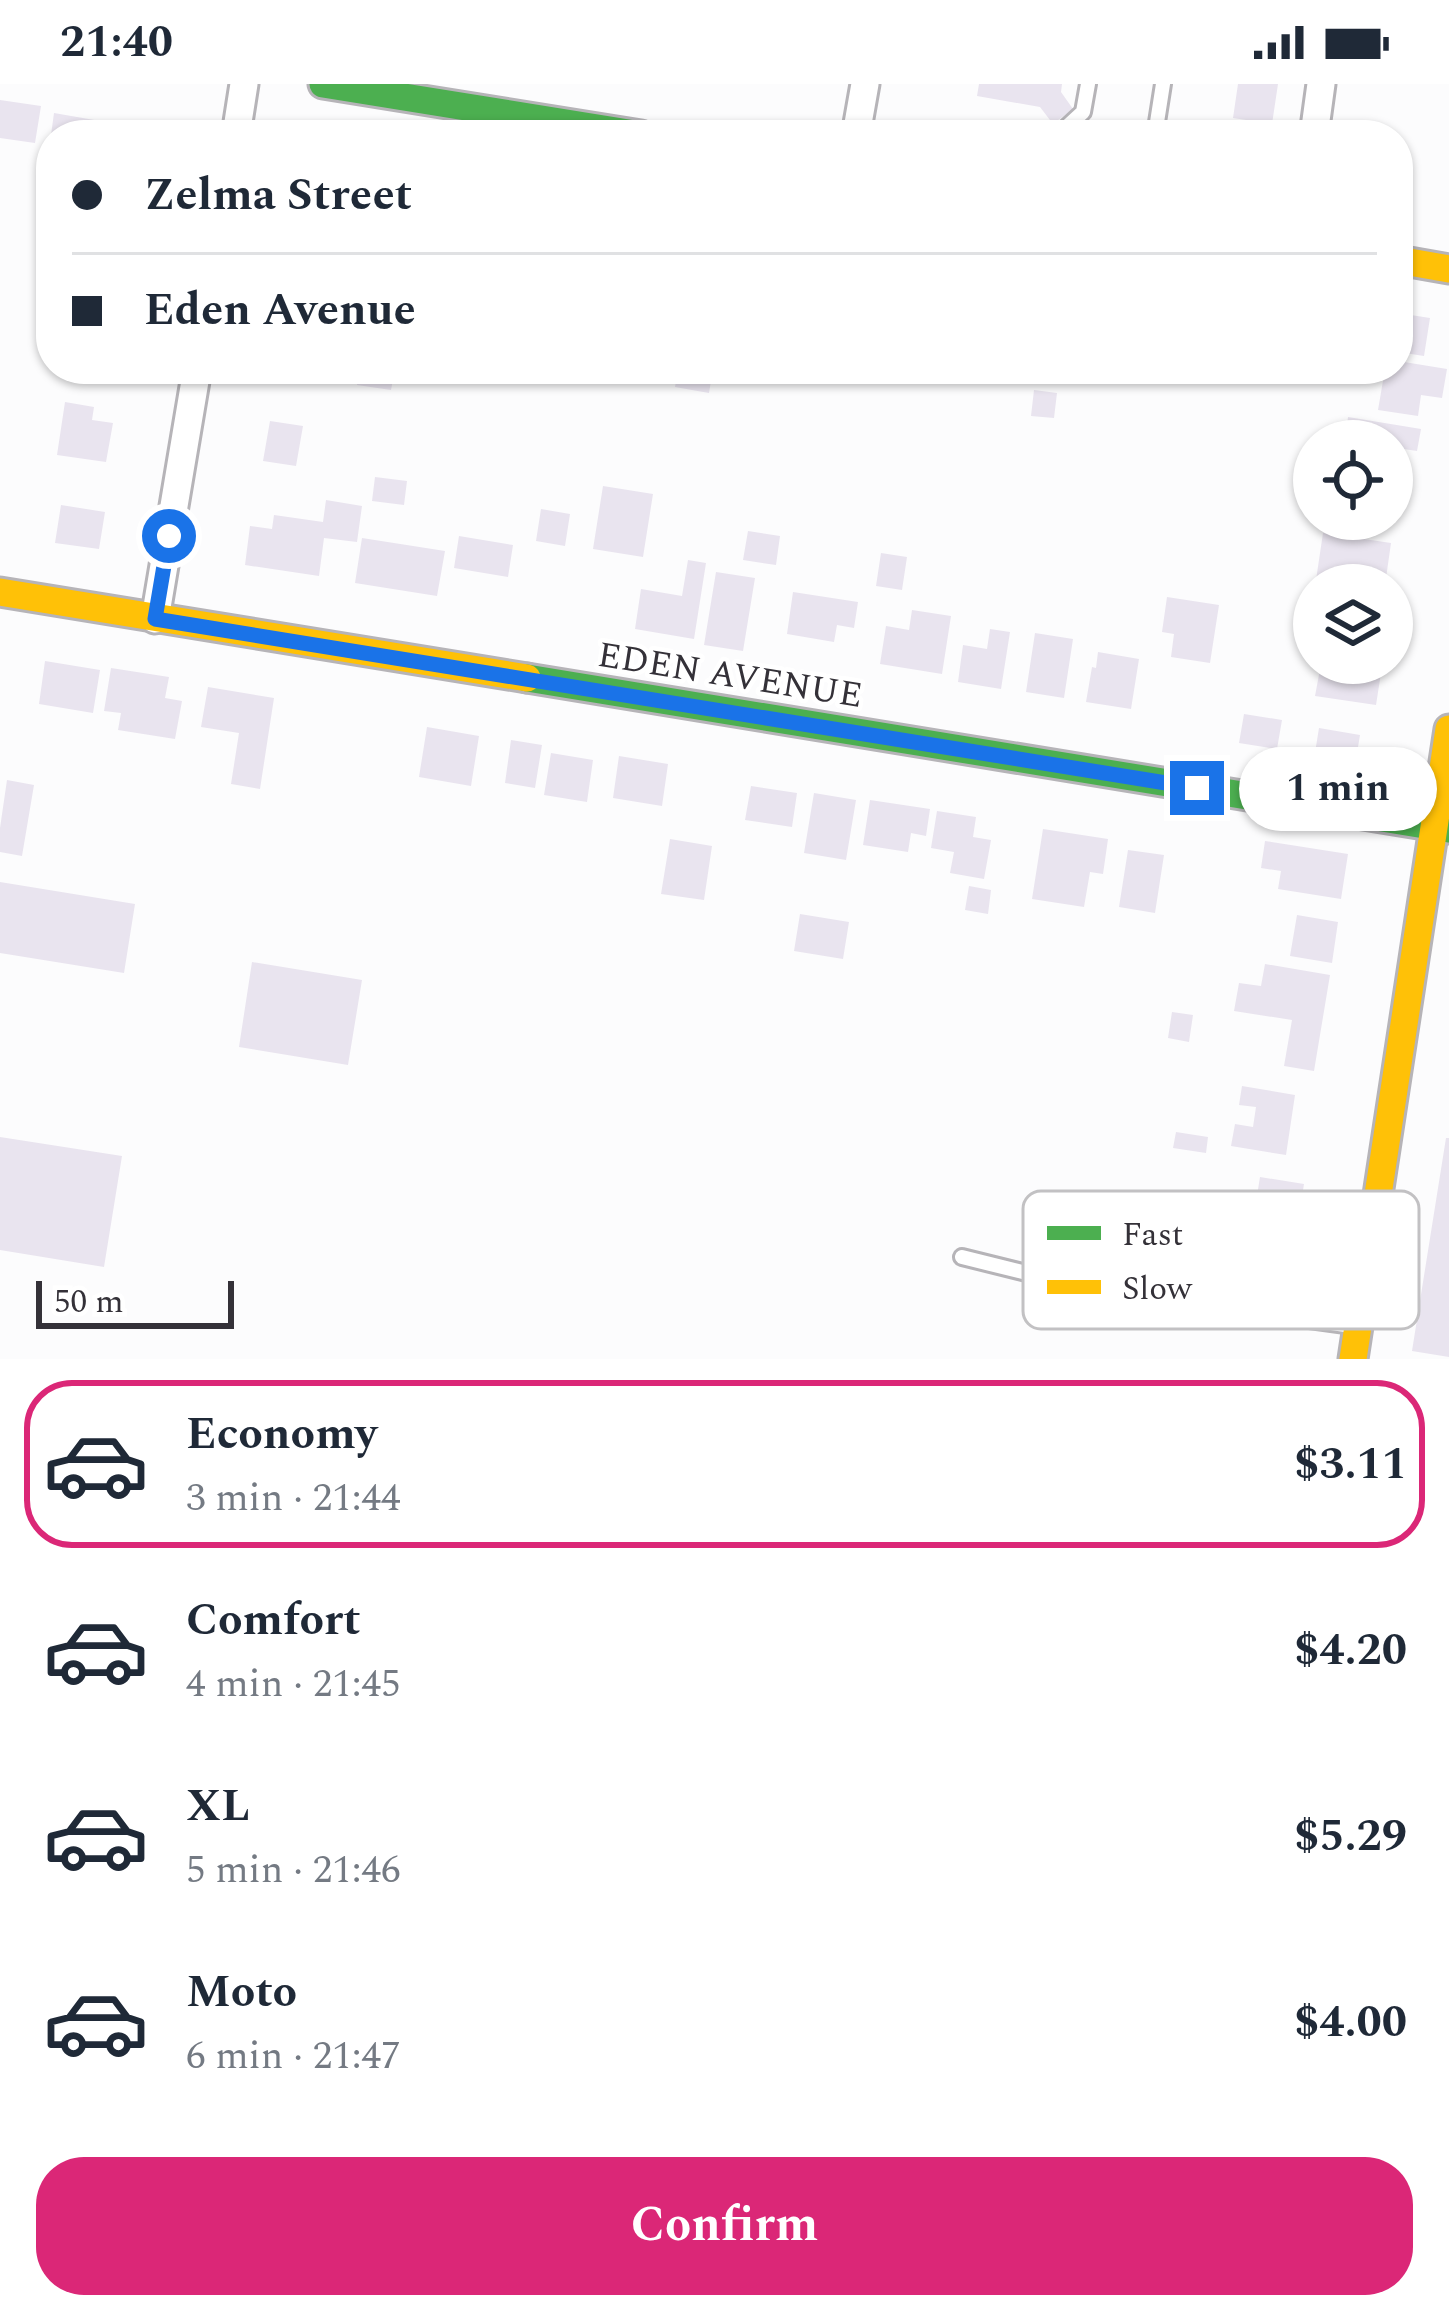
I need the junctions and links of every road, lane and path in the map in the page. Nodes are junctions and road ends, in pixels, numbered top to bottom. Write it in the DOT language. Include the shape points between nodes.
graph roads {
  1 [pos="244,84"];
  2 [pos="322,84"];
  3 [pos="865,84"];
  4 [pos="1088,84"];
  5 [pos="1163,84"];
  6 [pos="1322,84"];
  7 [pos="238,120"];
  8 [pos="513,120"];
  9 [pos="859,120"];
  10 [pos="1074,120"];
  11 [pos="1157,120"];
  12 [pos="1316,120"];
  13 [pos="1413,263"];
  14 [pos="1449,269"];
  15 [pos="194,384"];
  16 [pos="0,592"];
  17 [pos="155,619"];
  18 [pos="1449,729"];
  19 [pos="1442,828"];
  20 [pos="1381,1191"];
  21 [pos="962,1257"];
  22 [pos="1023,1272"];
  23 [pos="1358,1329"];
  24 [pos="1353,1359"];
  1 -- 7 [label="street"];
  2 -- 8 [label="street"];
  3 -- 9 [label="street"];
  4 -- 10 [label="lane"];
  5 -- 11 [label="lane"];
  6 -- 12 [label="street"];
  13 -- 14 [label="street"];
  15 -- 17 [label="street"];
  16 -- 17 [label="street, EDEN AVENUE"];
  17 -- 19 [label="street, EDEN AVENUE"];
  18 -- 19 [label="street"];
  19 -- 20 [label="street"];
  21 -- 22 [label="lane"];
  23 -- 24 [label="street"];
}
